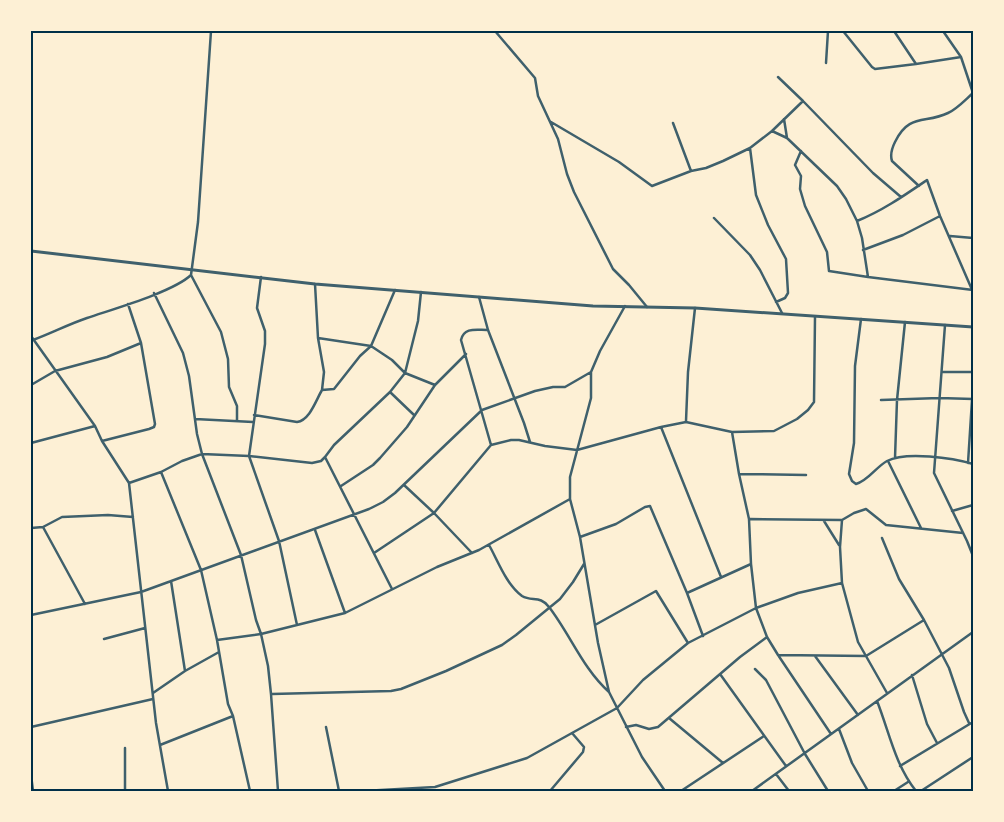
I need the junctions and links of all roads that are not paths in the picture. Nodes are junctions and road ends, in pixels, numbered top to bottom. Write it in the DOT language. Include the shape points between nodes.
graph roads {
  1 [pos="212,31"];
  2 [pos="495,31"];
  3 [pos="828,31"];
  4 [pos="843,31"];
  5 [pos="894,31"];
  6 [pos="943,31"];
  7 [pos="961,57"];
  8 [pos="826,63"];
  9 [pos="916,64"];
  10 [pos="778,77"];
  11 [pos="973,93"];
  12 [pos="803,101"];
  13 [pos="784,119"];
  14 [pos="551,122"];
  15 [pos="673,123"];
  16 [pos="772,131"];
  17 [pos="787,138"];
  18 [pos="750,148"];
  19 [pos="801,151"];
  20 [pos="691,171"];
  21 [pos="918,186"];
  22 [pos="902,197"];
  23 [pos="940,216"];
  24 [pos="714,218"];
  25 [pos="857,221"];
  26 [pos="950,236"];
  27 [pos="973,238"];
  28 [pos="862,250"];
  29 [pos="31,251"];
  30 [pos="192,272"];
  31 [pos="261,277"];
  32 [pos="868,277"];
  33 [pos="315,284"];
  34 [pos="395,290"];
  35 [pos="973,291"];
  36 [pos="421,292"];
  37 [pos="154,294"];
  38 [pos="479,296"];
  39 [pos="776,302"];
  40 [pos="128,304"];
  41 [pos="625,306"];
  42 [pos="647,307"];
  43 [pos="695,308"];
  44 [pos="782,313"];
  45 [pos="816,318"];
  46 [pos="861,319"];
  47 [pos="904,322"];
  48 [pos="945,325"];
  49 [pos="973,327"];
  50 [pos="488,330"];
  51 [pos="32,338"];
  52 [pos="318,338"];
  53 [pos="141,343"];
  54 [pos="371,346"];
  55 [pos="466,354"];
  56 [pos="55,371"];
  57 [pos="405,372"];
  58 [pos="591,372"];
  59 [pos="942,372"];
  60 [pos="973,372"];
  61 [pos="435,384"];
  62 [pos="31,385"];
  63 [pos="322,390"];
  64 [pos="390,392"];
  65 [pos="514,398"];
  66 [pos="939,398"];
  67 [pos="973,399"];
  68 [pos="881,400"];
  69 [pos="897,400"];
  70 [pos="482,410"];
  71 [pos="254,415"];
  72 [pos="414,415"];
  73 [pos="195,420"];
  74 [pos="237,421"];
  75 [pos="253,422"];
  76 [pos="686,422"];
  77 [pos="94,426"];
  78 [pos="661,427"];
  79 [pos="732,432"];
  80 [pos="102,441"];
  81 [pos="530,442"];
  82 [pos="31,443"];
  83 [pos="491,445"];
  84 [pos="577,450"];
  85 [pos="202,454"];
  86 [pos="249,456"];
  87 [pos="934,456"];
  88 [pos="325,457"];
  89 [pos="895,458"];
  90 [pos="888,460"];
  91 [pos="968,463"];
  92 [pos="973,464"];
  93 [pos="161,472"];
  94 [pos="739,474"];
  95 [pos="806,475"];
  96 [pos="129,483"];
  97 [pos="403,485"];
  98 [pos="340,486"];
  99 [pos="570,499"];
  100 [pos="973,505"];
  101 [pos="952,511"];
  102 [pos="434,513"];
  103 [pos="355,515"];
  104 [pos="133,517"];
  105 [pos="750,519"];
  106 [pos="842,520"];
  107 [pos="824,521"];
  108 [pos="43,527"];
  109 [pos="31,528"];
  110 [pos="921,528"];
  111 [pos="315,530"];
  112 [pos="963,533"];
  113 [pos="580,537"];
  114 [pos="882,538"];
  115 [pos="973,540"];
  116 [pos="279,541"];
  117 [pos="967,541"];
  118 [pos="488,544"];
  119 [pos="840,547"];
  120 [pos="374,553"];
  121 [pos="472,553"];
  122 [pos="241,555"];
  123 [pos="973,556"];
  124 [pos="585,562"];
  125 [pos="751,564"];
  126 [pos="201,570"];
  127 [pos="721,577"];
  128 [pos="171,581"];
  129 [pos="842,583"];
  130 [pos="392,590"];
  131 [pos="141,592"];
  132 [pos="687,593"];
  133 [pos="86,604"];
  134 [pos="549,606"];
  135 [pos="756,608"];
  136 [pos="345,614"];
  137 [pos="31,615"];
  138 [pos="924,620"];
  139 [pos="298,625"];
  140 [pos="595,625"];
  141 [pos="145,628"];
  142 [pos="973,632"];
  143 [pos="261,634"];
  144 [pos="703,636"];
  145 [pos="768,637"];
  146 [pos="104,639"];
  147 [pos="217,640"];
  148 [pos="688,643"];
  149 [pos="219,652"];
  150 [pos="942,654"];
  151 [pos="778,655"];
  152 [pos="814,655"];
  153 [pos="866,656"];
  154 [pos="755,669"];
  155 [pos="185,671"];
  156 [pos="720,674"];
  157 [pos="912,675"];
  158 [pos="610,692"];
  159 [pos="153,693"];
  160 [pos="887,693"];
  161 [pos="271,694"];
  162 [pos="153,699"];
  163 [pos="877,700"];
  164 [pos="616,708"];
  165 [pos="858,715"];
  166 [pos="233,716"];
  167 [pos="669,718"];
  168 [pos="971,723"];
  169 [pos="31,727"];
  170 [pos="326,727"];
  171 [pos="626,727"];
  172 [pos="838,729"];
  173 [pos="572,733"];
  174 [pos="831,734"];
  175 [pos="764,736"];
  176 [pos="937,743"];
  177 [pos="160,745"];
  178 [pos="125,748"];
  179 [pos="805,754"];
  180 [pos="973,757"];
  181 [pos="723,763"];
  182 [pos="786,766"];
  183 [pos="900,766"];
  184 [pos="776,774"];
  185 [pos="31,775"];
  186 [pos="908,782"];
  187 [pos="435,787"];
  188 [pos="552,790"];
  189 [pos="33,791"];
  190 [pos="126,791"];
  191 [pos="168,791"];
  192 [pos="250,791"];
  193 [pos="278,791"];
  194 [pos="339,791"];
  195 [pos="363,791"];
  196 [pos="437,791"];
  197 [pos="665,791"];
  198 [pos="681,791"];
  199 [pos="752,791"];
  200 [pos="790,791"];
  201 [pos="828,791"];
  202 [pos="868,791"];
  203 [pos="894,791"];
  204 [pos="916,791"];
  205 [pos="920,791"];
  1 -- 30 [label="street"];
  2 -- 14 [label="street" via="534,76 538,96"];
  3 -- 8 [label="street"];
  4 -- 9 [label="street" via="872,67"];
  5 -- 9 [label="street"];
  6 -- 7 [label="street"];
  7 -- 9 [label="street"];
  7 -- 11 [label="street"];
  10 -- 12 [label="street"];
  11 -- 21 [label="street" via="950,112 914,121 897,139 891,153 892,162"];
  12 -- 13 [label="street"];
  12 -- 22 [label="street" via="873,173"];
  13 -- 16 [label="street"];
  13 -- 17 [label="street"];
  14 -- 20 [label="street" via="619,162 652,186"];
  14 -- 42 [label="street" via="574,192 609,262"];
  15 -- 20 [label="street"];
  16 -- 17 [label="street"];
  16 -- 18 [label="street"];
  17 -- 19 [label="street"];
  18 -- 20 [label="street" via="714,165"];
  18 -- 39 [label="street" via="756,195 786,259 788,293"];
  19 -- 25 [label="street" via="837,186"];
  19 -- 32 [label="street" via="795,165 801,176 800,189 827,252 829,270"];
  21 -- 22 [label="street"];
  21 -- 23 [label="street" via="927,180"];
  22 -- 25 [label="street"];
  23 -- 26 [label="street"];
  23 -- 28 [label="street"];
  24 -- 39 [label="street" via="750,255"];
  25 -- 28 [label="street"];
  26 -- 27 [label="street"];
  26 -- 35 [label="street"];
  28 -- 32 [label="street"];
  29 -- 30 [label="street"];
  30 -- 31 [label="street"];
  30 -- 37 [label="street" via="180,283"];
  30 -- 74 [label="street" via="221,332 228,359 229,387 237,406"];
  31 -- 33 [label="street"];
  31 -- 71 [label="street" via="257,308 266,337"];
  32 -- 35 [label="street"];
  33 -- 34 [label="street"];
  33 -- 52 [label="street"];
  34 -- 36 [label="street"];
  34 -- 54 [label="street"];
  36 -- 38 [label="street"];
  36 -- 57 [label="street" via="418,321"];
  37 -- 40 [label="street"];
  37 -- 73 [label="street" via="183,353"];
  38 -- 41 [label="street"];
  38 -- 50 [label="street"];
  39 -- 44 [label="street"];
  40 -- 51 [label="street"];
  40 -- 53 [label="street"];
  41 -- 42 [label="street"];
  41 -- 58 [label="street"];
  42 -- 43 [label="street"];
  43 -- 44 [label="street"];
  43 -- 76 [label="street"];
  44 -- 45 [label="street"];
  45 -- 46 [label="street"];
  45 -- 79 [label="street" via="812,406 797,419 774,431"];
  46 -- 47 [label="street"];
  46 -- 90 [label="street" via="855,366 854,443 849,474 852,481 856,484 862,482"];
  47 -- 48 [label="street"];
  47 -- 69 [label="street"];
  48 -- 49 [label="street"];
  48 -- 59 [label="street"];
  50 -- 55 [label="street" via="465,332 461,340"];
  50 -- 65 [label="street"];
  51 -- 56 [label="street"];
  52 -- 54 [label="street"];
  52 -- 63 [label="street" via="324,372"];
  53 -- 56 [label="street" via="107,357"];
  53 -- 80 [label="street" via="154,427"];
  54 -- 57 [label="street"];
  54 -- 63 [label="street" via="334,389"];
  55 -- 61 [label="street"];
  55 -- 70 [label="street"];
  56 -- 62 [label="street"];
  56 -- 77 [label="street"];
  57 -- 61 [label="street"];
  57 -- 64 [label="street"];
  58 -- 65 [label="street" via="565,387 553,387"];
  58 -- 84 [label="street" via="591,398"];
  59 -- 60 [label="street"];
  59 -- 66 [label="street"];
  61 -- 72 [label="street"];
  63 -- 71 [label="street" via="301,422"];
  64 -- 72 [label="street"];
  64 -- 88 [label="street"];
  65 -- 70 [label="street"];
  65 -- 81 [label="street"];
  66 -- 67 [label="street"];
  66 -- 69 [label="street"];
  66 -- 87 [label="street"];
  67 -- 91 [label="street"];
  68 -- 69 [label="street"];
  69 -- 89 [label="street"];
  70 -- 83 [label="street"];
  70 -- 97 [label="street"];
  71 -- 75 [label="street"];
  72 -- 98 [label="street" via="373,465"];
  73 -- 74 [label="street"];
  73 -- 85 [label="street"];
  74 -- 75 [label="street"];
  75 -- 86 [label="street"];
  76 -- 78 [label="street"];
  76 -- 79 [label="street"];
  77 -- 80 [label="street"];
  77 -- 82 [label="street"];
  78 -- 84 [label="street"];
  78 -- 127 [label="street"];
  79 -- 94 [label="street"];
  80 -- 96 [label="street"];
  81 -- 83 [label="street" via="510,440"];
  81 -- 84 [label="street"];
  83 -- 102 [label="street"];
  84 -- 99 [label="street" via="570,477"];
  85 -- 86 [label="street"];
  85 -- 93 [label="street"];
  85 -- 122 [label="street"];
  86 -- 88 [label="street" via="312,463"];
  86 -- 116 [label="street"];
  87 -- 89 [label="street"];
  87 -- 91 [label="street"];
  87 -- 101 [label="street" via="934,473"];
  88 -- 98 [label="street"];
  89 -- 90 [label="street"];
  90 -- 110 [label="street"];
  91 -- 92 [label="street"];
  93 -- 96 [label="street"];
  93 -- 126 [label="street"];
  94 -- 95 [label="street"];
  94 -- 105 [label="street"];
  96 -- 104 [label="street"];
  97 -- 102 [label="street"];
  97 -- 103 [label="street" via="383,502"];
  98 -- 103 [label="street"];
  99 -- 113 [label="street"];
  99 -- 118 [label="street"];
  100 -- 101 [label="street"];
  101 -- 112 [label="street"];
  102 -- 120 [label="street"];
  102 -- 121 [label="street"];
  103 -- 111 [label="street"];
  103 -- 120 [label="street"];
  104 -- 108 [label="street" via="62,517"];
  104 -- 131 [label="street"];
  105 -- 107 [label="street"];
  105 -- 125 [label="street"];
  106 -- 107 [label="street"];
  106 -- 110 [label="street" via="866,509 886,525"];
  106 -- 119 [label="street"];
  107 -- 119 [label="street"];
  108 -- 109 [label="street"];
  108 -- 133 [label="street"];
  110 -- 112 [label="street"];
  111 -- 116 [label="street"];
  111 -- 136 [label="street"];
  112 -- 117 [label="street"];
  113 -- 124 [label="street"];
  113 -- 132 [label="street" via="616,524 650,506"];
  114 -- 138 [label="street" via="899,579"];
  115 -- 117 [label="street"];
  116 -- 122 [label="street"];
  116 -- 139 [label="street"];
  117 -- 123 [label="street"];
  118 -- 121 [label="street"];
  118 -- 134 [label="street" via="522,596 540,599"];
  119 -- 129 [label="street"];
  120 -- 130 [label="street"];
  121 -- 130 [label="street"];
  122 -- 126 [label="street"];
  122 -- 143 [label="street"];
  124 -- 134 [label="street" via="568,590"];
  124 -- 140 [label="street"];
  125 -- 127 [label="street"];
  125 -- 135 [label="street"];
  126 -- 128 [label="street"];
  126 -- 147 [label="street"];
  127 -- 132 [label="street"];
  128 -- 131 [label="street"];
  128 -- 155 [label="street"];
  129 -- 135 [label="street" via="798,593"];
  129 -- 153 [label="street" via="856,636"];
  130 -- 136 [label="street"];
  131 -- 133 [label="street"];
  131 -- 141 [label="street"];
  132 -- 144 [label="street"];
  133 -- 137 [label="street"];
  134 -- 158 [label="street" via="582,658"];
  134 -- 161 [label="street" via="502,645 401,689"];
  135 -- 144 [label="street"];
  135 -- 145 [label="street"];
  136 -- 139 [label="street"];
  138 -- 150 [label="street"];
  138 -- 153 [label="street"];
  139 -- 143 [label="street"];
  140 -- 148 [label="street" via="656,591"];
  140 -- 158 [label="street"];
  141 -- 146 [label="street"];
  141 -- 159 [label="street"];
  142 -- 150 [label="street"];
  143 -- 147 [label="street"];
  143 -- 161 [label="street"];
  144 -- 148 [label="street"];
  145 -- 151 [label="street"];
  145 -- 156 [label="street"];
  147 -- 149 [label="street"];
  148 -- 164 [label="street"];
  149 -- 155 [label="street"];
  149 -- 166 [label="street"];
  150 -- 157 [label="street"];
  150 -- 168 [label="street"];
  151 -- 152 [label="street"];
  151 -- 174 [label="street"];
  152 -- 153 [label="street"];
  152 -- 165 [label="street"];
  153 -- 160 [label="street"];
  154 -- 179 [label="street" via="766,680"];
  155 -- 159 [label="street"];
  156 -- 167 [label="street"];
  156 -- 175 [label="street"];
  157 -- 160 [label="street"];
  157 -- 176 [label="street" via="926,724"];
  158 -- 164 [label="street"];
  159 -- 162 [label="street"];
  160 -- 163 [label="street"];
  161 -- 193 [label="street"];
  162 -- 169 [label="street"];
  162 -- 177 [label="street"];
  163 -- 165 [label="street"];
  163 -- 183 [label="street"];
  164 -- 171 [label="street"];
  164 -- 173 [label="street"];
  165 -- 172 [label="street"];
  166 -- 177 [label="street"];
  166 -- 192 [label="street"];
  167 -- 171 [label="street" via="654,729 636,725"];
  167 -- 181 [label="street"];
  168 -- 176 [label="street"];
  170 -- 194 [label="street"];
  171 -- 197 [label="street"];
  172 -- 174 [label="street"];
  172 -- 202 [label="street"];
  173 -- 187 [label="street" via="527,758"];
  173 -- 188 [label="street" via="584,749"];
  174 -- 179 [label="street"];
  175 -- 181 [label="street"];
  175 -- 182 [label="street"];
  176 -- 183 [label="street"];
  177 -- 191 [label="street"];
  178 -- 190 [label="street"];
  179 -- 182 [label="street"];
  179 -- 201 [label="street"];
  180 -- 205 [label="street"];
  181 -- 198 [label="street"];
  182 -- 184 [label="street"];
  183 -- 186 [label="street"];
  184 -- 199 [label="street"];
  184 -- 200 [label="street"];
  185 -- 189 [label="street"];
  186 -- 203 [label="street"];
  186 -- 204 [label="street"];
  187 -- 195 [label="street"];
  187 -- 196 [label="street"];
}
